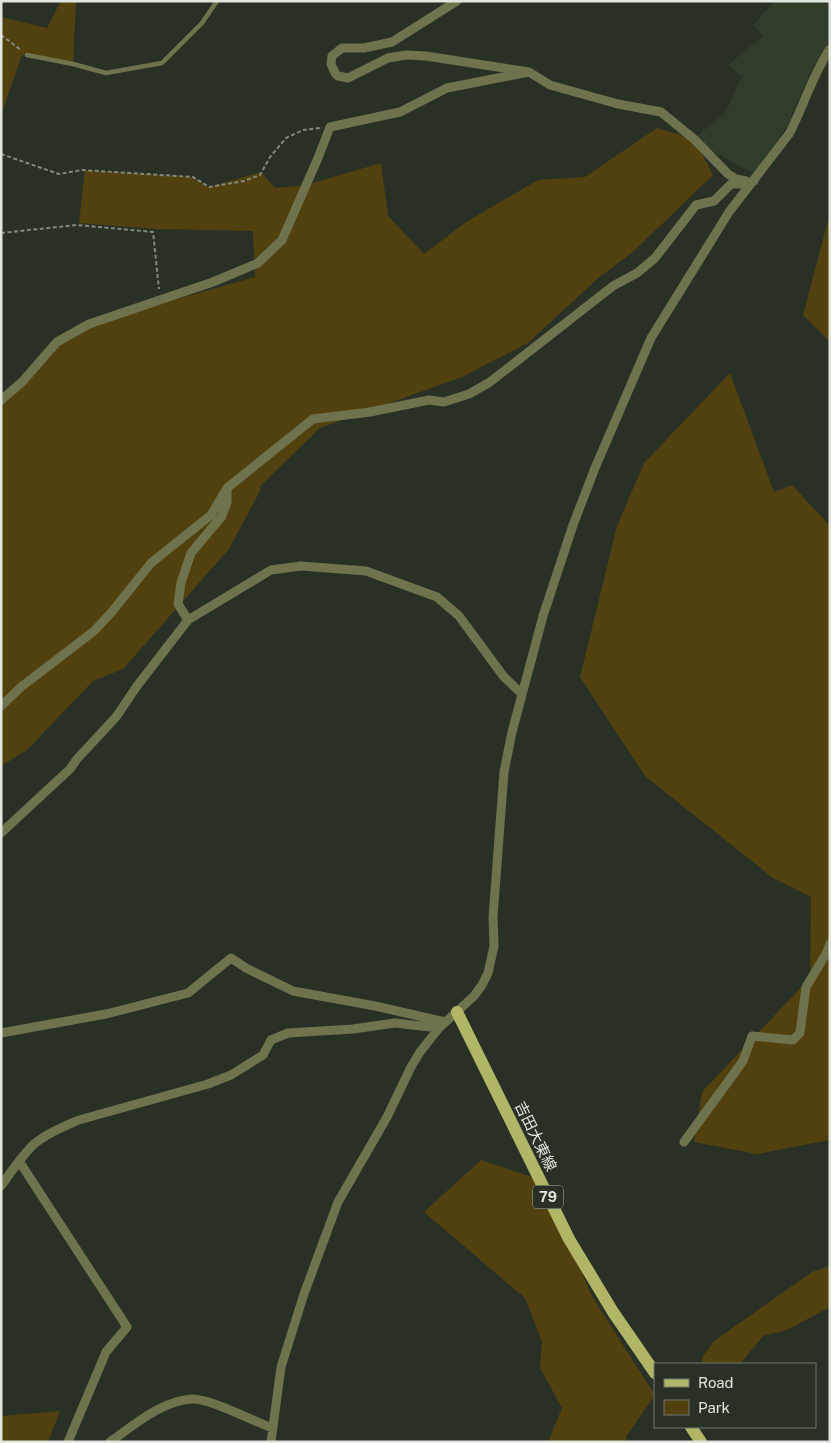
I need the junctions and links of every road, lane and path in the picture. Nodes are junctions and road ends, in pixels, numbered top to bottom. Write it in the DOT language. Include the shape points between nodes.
graph roads {
  1 [pos="217,1"];
  2 [pos="457,1"];
  3 [pos="1,35"];
  4 [pos="830,49"];
  5 [pos="27,55"];
  6 [pos="529,72"];
  7 [pos="330,127"];
  8 [pos="1,154"];
  9 [pos="754,181"];
  10 [pos="1,233"];
  11 [pos="160,300"];
  12 [pos="1,400"];
  13 [pos="227,488"];
  14 [pos="188,620"];
  15 [pos="522,694"];
  16 [pos="1,706"];
  17 [pos="1,832"];
  18 [pos="830,944"];
  19 [pos="456,1012"];
  20 [pos="442,1025"];
  21 [pos="1,1033"];
  22 [pos="684,1142"];
  23 [pos="19,1161"];
  24 [pos="1,1186"];
  25 [pos="654,1372"];
  26 [pos="272,1428"];
  27 [pos="692,1428"];
  28 [pos="68,1442"];
  29 [pos="110,1442"];
  30 [pos="271,1442"];
  31 [pos="701,1442"];
  1 -- 5 [label="lane" via="202,23 162,63 106,73"];
  2 -- 6 [label="street" via="392,42 364,48 342,48 332,56 334,73 348,78 388,58 406,55"];
  3 -- 5 [label="path"];
  4 -- 9 [label="street" via="816,70 792,129"];
  6 -- 7 [label="street" via="447,88 400,112"];
  6 -- 9 [label="street" via="550,85 661,112 694,139 728,174"];
  7 -- 8 [label="path" via="303,130 286,138 260,175 209,187 193,177 82,170 59,174"];
  7 -- 11 [label="street" via="282,240 258,263"];
  9 -- 13 [label="street" via="731,184 714,201 696,205 655,258 613,286 490,382 469,394 444,402 429,400 313,419"];
  9 -- 15 [label="street" via="716,230 651,338 573,525"];
  10 -- 11 [label="path" via="77,225 153,232"];
  11 -- 12 [label="street" via="95,321 58,342"];
  13 -- 14 [label="street" via="222,516 191,553 181,583 178,604"];
  13 -- 16 [label="street" via="211,515 151,563 94,631"];
  14 -- 15 [label="street" via="271,570 301,566 366,571 437,597 458,616 504,677"];
  14 -- 17 [label="street" via="116,717 70,769"];
  15 -- 19 [label="street" via="504,772 492,959 482,985"];
  18 -- 22 [label="street" via="806,987 800,1033 793,1040 752,1036 743,1061"];
  19 -- 20 [label="street"];
  19 -- 25 [label="main road, 吉田大東線 / 79" via="569,1239"];
  20 -- 21 [label="street" via="375,1006 292,991 231,958 188,993 106,1014"];
  20 -- 23 [label="street" via="395,1023 288,1033 271,1040 263,1055 232,1074 208,1084 79,1120 34,1144"];
  20 -- 26 [label="street" via="411,1067 387,1117 338,1202 281,1367"];
  23 -- 24 [label="street"];
  23 -- 28 [label="street" via="127,1327 106,1352"];
  26 -- 29 [label="street" via="215,1404 193,1399 153,1412"];
  26 -- 30 [label="street"];
  27 -- 31 [label="main road"];
}
